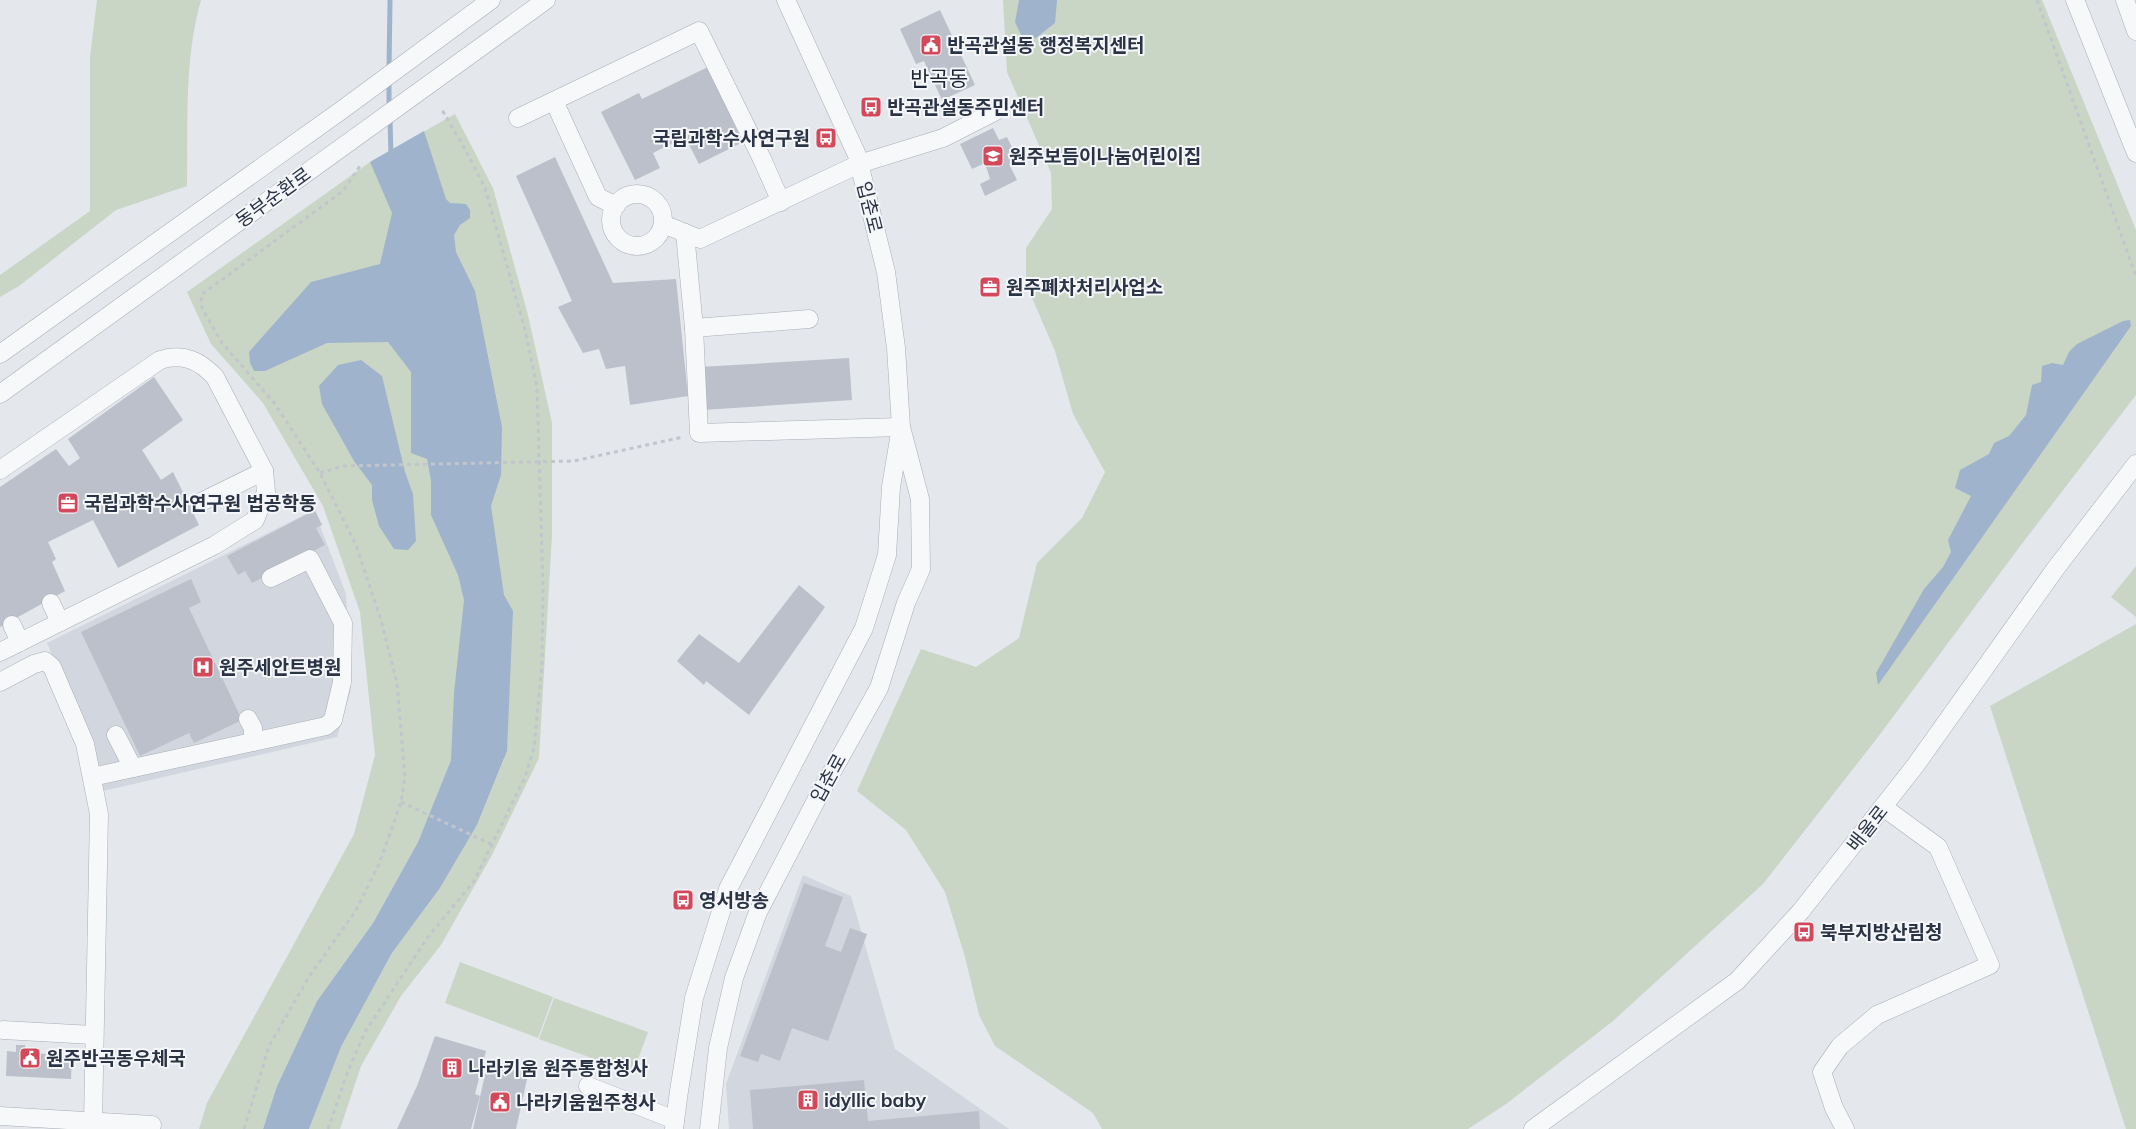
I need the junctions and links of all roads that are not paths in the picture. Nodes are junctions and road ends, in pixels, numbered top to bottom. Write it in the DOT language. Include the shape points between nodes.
graph roads {
  1 [pos="491,0"];
  2 [pos="546,0"];
  3 [pos="786,0"];
  4 [pos="2075,0"];
  5 [pos="2125,0"];
  6 [pos="2136,31"];
  7 [pos="554,101"];
  8 [pos="996,111"];
  9 [pos="518,118"];
  10 [pos="2136,153"];
  11 [pos="859,164"];
  12 [pos="780,202"];
  13 [pos="616,206"];
  14 [pos="662,224"];
  15 [pos="685,233"];
  16 [pos="809,319"];
  17 [pos="694,328"];
  18 [pos="0,354"];
  19 [pos="0,394"];
  20 [pos="901,427"];
  21 [pos="2136,464"];
  22 [pos="0,470"];
  23 [pos="264,471"];
  24 [pos="199,503"];
  25 [pos="271,578"];
  26 [pos="51,603"];
  27 [pos="60,622"];
  28 [pos="12,625"];
  29 [pos="20,642"];
  30 [pos="0,652"];
  31 [pos="0,682"];
  32 [pos="248,719"];
  33 [pos="116,735"];
  34 [pos="253,742"];
  35 [pos="133,768"];
  36 [pos="92,777"];
  37 [pos="1883,807"];
  38 [pos="4,1030"];
  39 [pos="93,1035"];
  40 [pos="588,1086"];
  41 [pos="0,1116"];
  42 [pos="93,1122"];
  43 [pos="675,1124"];
  44 [pos="152,1125"];
  45 [pos="709,1129"];
  46 [pos="1533,1129"];
  47 [pos="1846,1129"];
  1 -- 18 [label="street, 동부순환로"];
  2 -- 19 [label="street, 동부순환로"];
  3 -- 11 [label="street, 입춘로"];
  4 -- 10 [label="street"];
  5 -- 6 [label="street"];
  7 -- 9 [label="street"];
  7 -- 12 [label="street" via="699,30"];
  7 -- 13 [label="street" via="598,197"];
  8 -- 11 [label="street" via="943,138"];
  11 -- 12 [label="street"];
  11 -- 20 [label="street, 입춘로" via="886,272 896,348"];
  12 -- 15 [label="street" via="700,238"];
  13 -- 14 [label="street" via="628,196 645,196 658,205"];
  13 -- 14 [label="street" via="612,223 619,239 626,244 634,246 651,242 658,236"];
  14 -- 15 [label="street"];
  15 -- 17 [label="street"];
  16 -- 17 [label="street"];
  17 -- 20 [label="street" via="699,433"];
  20 -- 43 [label="street, 입춘로" via="891,487 887,555 864,628 728,889 694,998"];
  20 -- 45 [label="street, 입춘로" via="920,499 921,569 906,603 878,688 820,792 755,920 734,978 718,1048"];
  21 -- 37 [label="street, 배울로" via="2056,568"];
  22 -- 23 [label="street" via="160,360 187,357 204,365 215,377"];
  23 -- 24 [label="street"];
  23 -- 27 [label="street" via="266,492 255,520 215,545"];
  25 -- 34 [label="street" via="310,559 342,623 342,682 333,720 326,726"];
  26 -- 27 [label="street"];
  27 -- 29 [label="street"];
  28 -- 29 [label="street"];
  29 -- 30 [label="street"];
  31 -- 36 [label="street" via="34,664 45,661 52,667 85,744"];
  32 -- 34 [label="street"];
  33 -- 35 [label="street"];
  34 -- 35 [label="street"];
  35 -- 36 [label="street"];
  36 -- 39 [label="street" via="99,814"];
  37 -- 46 [label="street, 배울로" via="1800,911 1737,981"];
  37 -- 47 [label="street" via="1938,847 1990,965 1877,1015 1840,1046 1822,1072 1834,1108"];
  38 -- 39 [label="street"];
  39 -- 42 [label="street"];
  40 -- 43 [label="street"];
  41 -- 42 [label="street"];
  42 -- 44 [label="street"];
}
